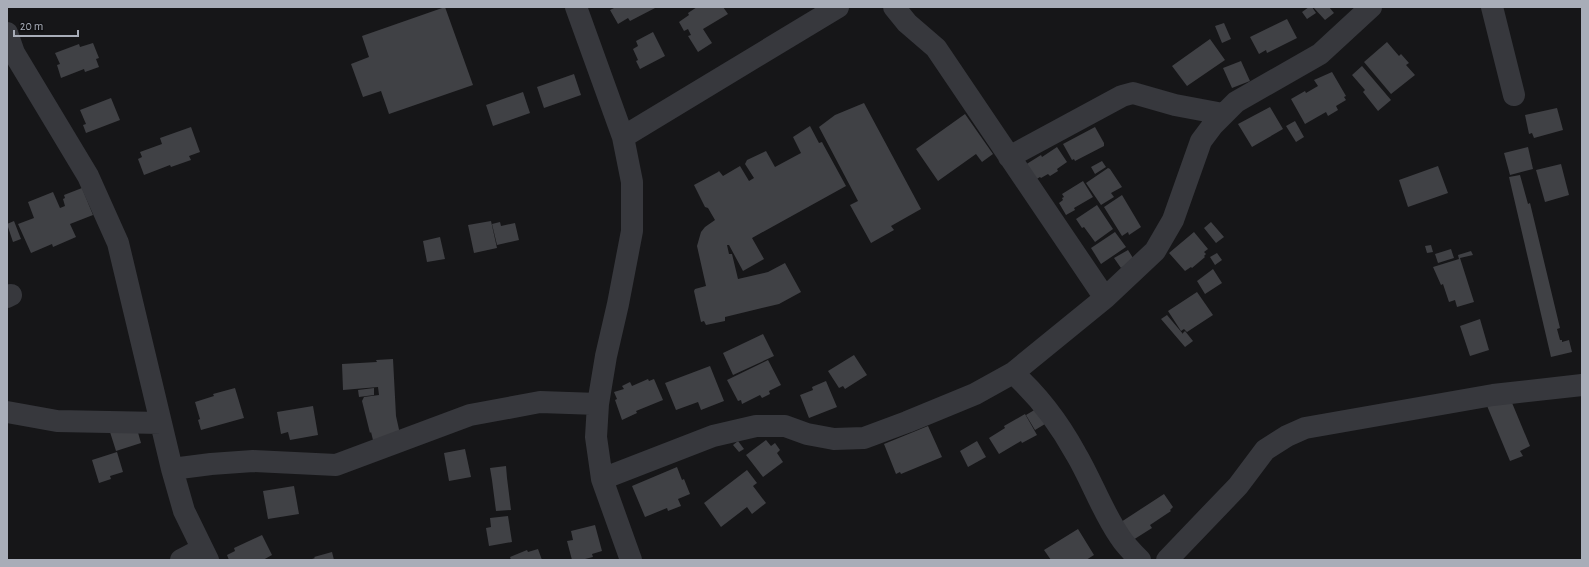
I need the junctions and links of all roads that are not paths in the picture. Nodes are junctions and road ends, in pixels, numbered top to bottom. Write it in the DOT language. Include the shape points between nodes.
graph roads {
  1 [pos="576,7"];
  2 [pos="838,7"];
  3 [pos="894,7"];
  4 [pos="1371,7"];
  5 [pos="1492,7"];
  6 [pos="7,33"];
  7 [pos="1514,95"];
  8 [pos="1223,114"];
  9 [pos="622,137"];
  10 [pos="1009,157"];
  11 [pos="1105,298"];
  12 [pos="1013,373"];
  13 [pos="1582,386"];
  14 [pos="598,404"];
  15 [pos="7,412"];
  16 [pos="161,423"];
  17 [pos="172,469"];
  18 [pos="602,479"];
  19 [pos="205,554"];
  20 [pos="182,560"];
  21 [pos="632,560"];
  22 [pos="1140,560"];
  23 [pos="1167,560"];
  1 -- 9 [label="street"];
  2 -- 9 [label="street"];
  3 -- 10 [label="street" via="907,23 936,48"];
  4 -- 8 [label="street" via="1320,54 1246,95"];
  5 -- 7 [label="street"];
  6 -- 16 [label="street" via="14,54 88,176 118,243"];
  8 -- 10 [label="street" via="1175,105 1132,93"];
  8 -- 11 [label="street" via="1201,141 1173,220 1155,251"];
  9 -- 14 [label="street" via="632,182 632,232"];
  10 -- 11 [label="street"];
  11 -- 12 [label="street"];
  12 -- 18 [label="street" via="975,394 864,438 834,439 807,434 785,426 756,426 713,436"];
  12 -- 22 [label="street" via="1031,389 1053,416 1077,454 1120,538"];
  13 -- 23 [label="street" via="1493,395 1305,428 1265,450 1238,486"];
  14 -- 17 [label="street" via="540,402 470,415 336,466 253,461"];
  14 -- 18 [label="street" via="596,437"];
  15 -- 16 [label="street" via="57,421"];
  16 -- 17 [label="street"];
  17 -- 19 [label="street" via="184,511"];
  18 -- 21 [label="street"];
  19 -- 20 [label="street"];
}
